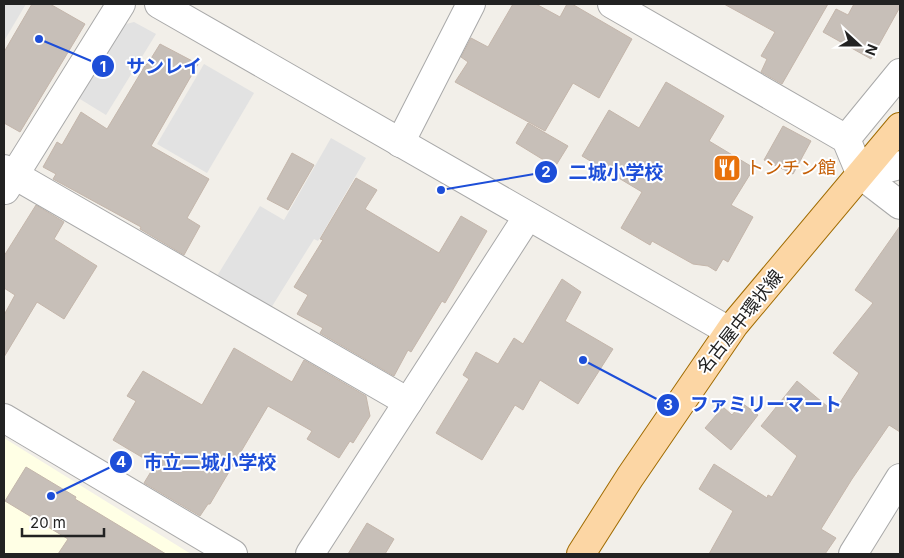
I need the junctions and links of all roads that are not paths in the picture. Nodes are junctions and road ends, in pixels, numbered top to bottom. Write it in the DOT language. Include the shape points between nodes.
graph roads {
  1 [pos="121,4"];
  2 [pos="159,4"];
  3 [pos="471,4"];
  4 [pos="612,4"];
  5 [pos="900,73"];
  6 [pos="900,127"];
  7 [pos="846,139"];
  8 [pos="400,143"];
  9 [pos="900,165"];
  10 [pos="861,175"];
  11 [pos="7,178"];
  12 [pos="900,205"];
  13 [pos="528,216"];
  14 [pos="729,331"];
  15 [pos="408,402"];
  16 [pos="4,418"];
  17 [pos="900,478"];
  18 [pos="233,554"];
  19 [pos="310,554"];
  20 [pos="581,554"];
  21 [pos="853,554"];
  1 -- 11 [label="street"];
  2 -- 8 [label="street"];
  3 -- 8 [label="street"];
  4 -- 7 [label="street"];
  5 -- 7 [label="street"];
  6 -- 10 [label="main road, 名古屋中環状線"];
  7 -- 10 [label="street"];
  8 -- 13 [label="street"];
  9 -- 10 [label="street"];
  10 -- 12 [label="street"];
  10 -- 14 [label="main road, 名古屋中環状線"];
  11 -- 15 [label="street"];
  13 -- 14 [label="street"];
  13 -- 15 [label="street"];
  14 -- 20 [label="main road, 名古屋中環状線"];
  15 -- 19 [label="street"];
  16 -- 18 [label="street"];
  17 -- 21 [label="street"];
}
